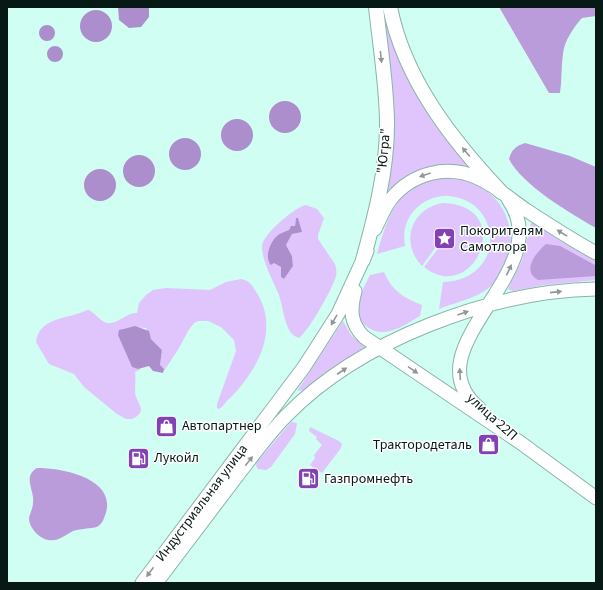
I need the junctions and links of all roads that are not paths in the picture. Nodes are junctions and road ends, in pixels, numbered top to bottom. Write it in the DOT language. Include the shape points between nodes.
graph roads {
  1 [pos="376,7"];
  2 [pos="390,7"];
  3 [pos="501,192"];
  4 [pos="596,253"];
  5 [pos="363,260"];
  6 [pos="596,290"];
  7 [pos="490,304"];
  8 [pos="381,349"];
  9 [pos="521,443"];
  10 [pos="596,498"];
  11 [pos="142,583"];
  12 [pos="156,583"];
  1 -- 5 [label="highway, \"Югра\", one-way" via="387,114 386,144 378,203"];
  3 -- 2 [label="highway, one-way" via="464,150 432,106 401,46"];
  4 -- 3 [label="main road, one-way" via="547,224"];
  3 -- 5 [label="main road, one-way" via="478,178 462,173 445,171 427,174 411,182 386,206"];
  7 -- 3 [label="main road, улица 22П, one-way" via="509,270 518,242 515,213"];
  5 -- 8 [label="main road, улица 22П" via="351,313 358,331"];
  5 -- 11 [label="main road, Индустриальная улица, one-way" via="333,322 304,367"];
  7 -- 6 [label="main road, Индустриальная улица, one-way" via="551,293"];
  8 -- 7 [label="main road, Индустриальная улица, one-way" via="436,323"];
  9 -- 7 [label="main road, улица 22П, one-way" via="471,401 460,380 462,351"];
  8 -- 9 [label="main road, улица 22П, one-way"];
  12 -- 8 [label="main road, Индустриальная улица, one-way" via="286,416 316,390 350,366"];
  9 -- 10 [label="main road, улица 22П"];
}
